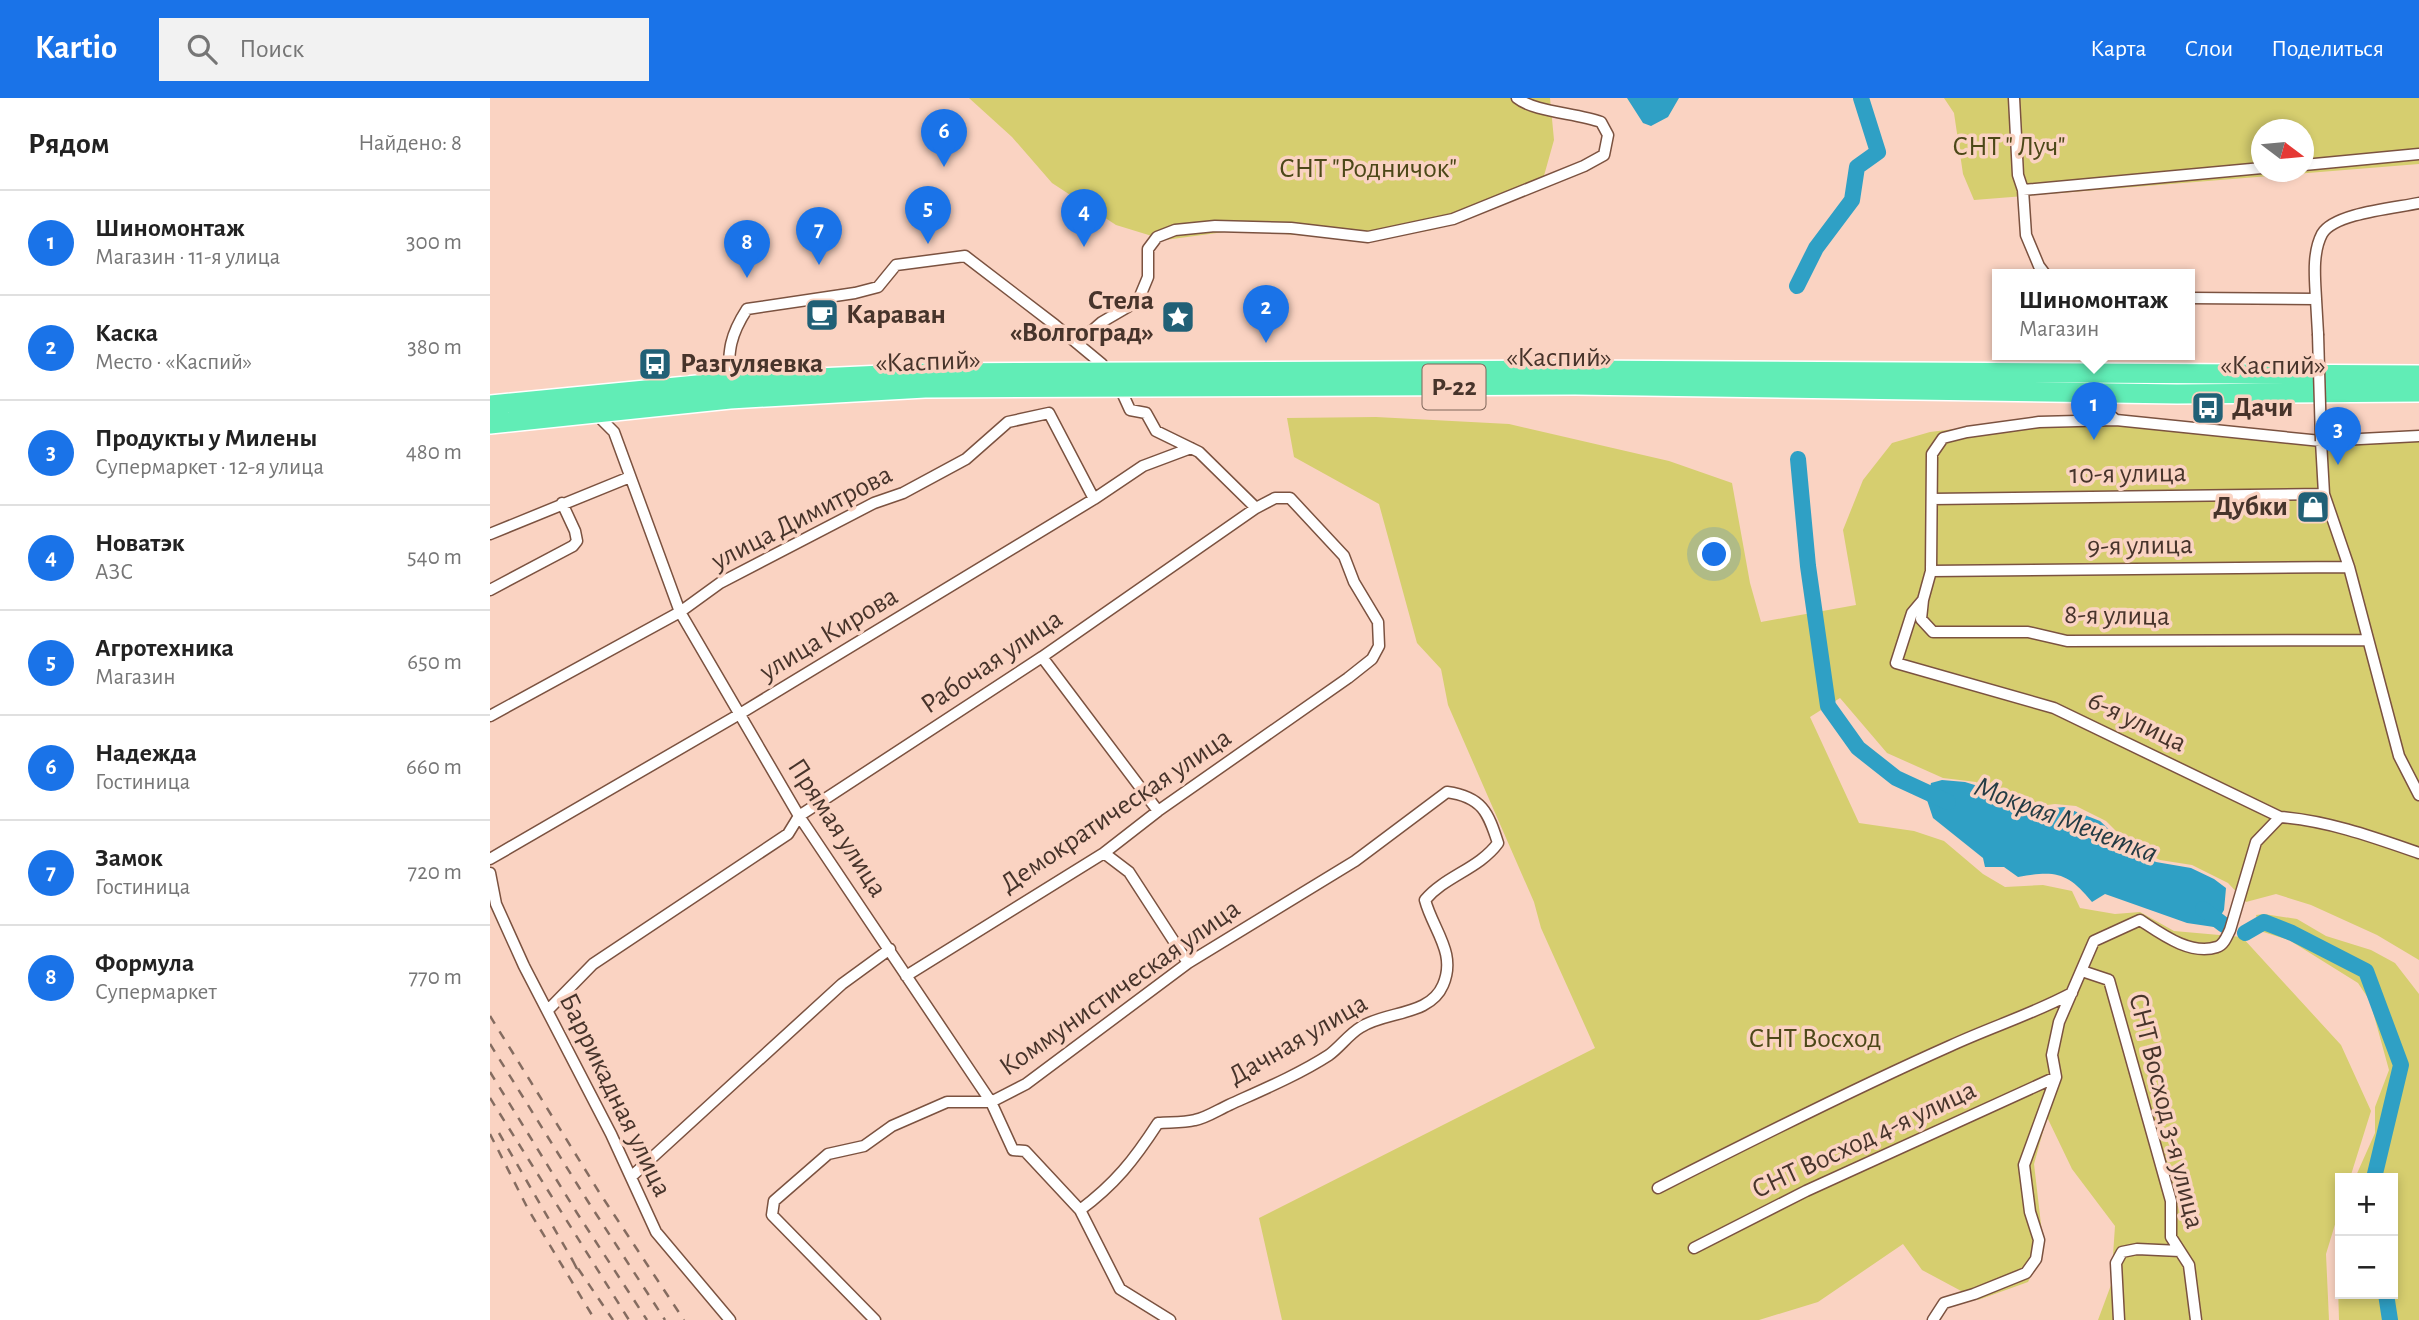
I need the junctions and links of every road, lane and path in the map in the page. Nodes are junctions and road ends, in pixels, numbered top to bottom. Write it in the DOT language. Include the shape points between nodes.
graph roads {
  1 [pos="1517,98"];
  2 [pos="2014,98"];
  3 [pos="2419,154"];
  4 [pos="2314,163"];
  5 [pos="2251,169"];
  6 [pos="2023,190"];
  7 [pos="2419,203"];
  8 [pos="2041,269"];
  9 [pos="2195,298"];
  10 [pos="2316,299"];
  11 [pos="1078,343"];
  12 [pos="2076,360"];
  13 [pos="2100,360"];
  14 [pos="2056,372"];
  15 [pos="2125,372"];
  16 [pos="1110,374"];
  17 [pos="2419,375"];
  18 [pos="728,382"];
  19 [pos="2083,392"];
  20 [pos="2419,392"];
  21 [pos="490,405"];
  22 [pos="632,409"];
  23 [pos="594,412"];
  24 [pos="2116,420"];
  25 [pos="490,424"];
  26 [pos="614,432"];
  27 [pos="2419,436"];
  28 [pos="2321,441"];
  29 [pos="1191,448"];
  30 [pos="630,477"];
  31 [pos="2324,494"];
  32 [pos="1094,499"];
  33 [pos="1932,499"];
  34 [pos="562,503"];
  35 [pos="1256,508"];
  36 [pos="490,534"];
  37 [pos="2349,567"];
  38 [pos="1931,571"];
  39 [pos="490,590"];
  40 [pos="1923,600"];
  41 [pos="680,612"];
  42 [pos="2368,640"];
  43 [pos="1042,657"];
  44 [pos="1348,678"];
  45 [pos="738,715"];
  46 [pos="490,716"];
  47 [pos="2418,790"];
  48 [pos="1158,811"];
  49 [pos="799,816"];
  50 [pos="1490,817"];
  51 [pos="2280,817"];
  52 [pos="1104,853"];
  53 [pos="2419,853"];
  54 [pos="490,859"];
  55 [pos="490,873"];
  56 [pos="890,949"];
  57 [pos="1188,963"];
  58 [pos="2082,971"];
  59 [pos="906,976"];
  60 [pos="2072,993"];
  61 [pos="548,1010"];
  62 [pos="2056,1077"];
  63 [pos="991,1102"];
  64 [pos="632,1176"];
  65 [pos="1658,1188"];
  66 [pos="1080,1210"];
  67 [pos="1694,1248"];
  68 [pos="2180,1251"];
  69 [pos="730,1320"];
  70 [pos="875,1320"];
  71 [pos="1170,1320"];
  72 [pos="1933,1320"];
  73 [pos="2119,1320"];
  74 [pos="2196,1320"];
  1 -- 11 [label="street" via="1531,107 1601,122 1608,135 1604,155 1453,219 1368,237 1291,228 1175,230 1157,237 1148,248 1148,277 1138,301 1102,321"];
  2 -- 6 [label="street" via="2018,175"];
  3 -- 4 [label="street"];
  5 -- 6 [label="street"];
  6 -- 8 [label="street" via="2026,236"];
  7 -- 10 [label="street" via="2340,219 2322,232 2316,256"];
  9 -- 10 [label="street"];
  10 -- 28 [label="street, bridge"];
  11 -- 16 [label="street"];
  11 -- 18 [label="street" via="965,256 896,265 878,287 855,293 747,309 729,345"];
  12 -- 14 [label="highway"];
  13 -- 15 [label="highway"];
  14 -- 15 [label="highway, «Каспий» / Р-22"];
  14 -- 16 [label="highway, «Каспий» / Р-22"];
  15 -- 17 [label="highway, «Каспий» / Р-22"];
  16 -- 18 [label="highway, «Каспий» / Р-22" via="926,373"];
  16 -- 19 [label="highway, «Каспий» / Р-22"];
  16 -- 22 [label="highway, «Каспий» / Р-22"];
  16 -- 29 [label="street" via="1130,410 1146,413 1156,431"];
  18 -- 21 [label="highway, «Каспий» / Р-22"];
  19 -- 20 [label="highway, «Каспий» / Р-22"];
  19 -- 24 [label="street"];
  22 -- 23 [label="highway, «Каспий» / Р-22"];
  22 -- 26 [label="street"];
  23 -- 25 [label="highway, «Каспий» / Р-22"];
  23 -- 26 [label="street"];
  24 -- 28 [label="street"];
  24 -- 33 [label="street" via="2039,422 1943,438 1932,454"];
  26 -- 30 [label="street, Прямая улица"];
  27 -- 28 [label="street"];
  28 -- 31 [label="street"];
  29 -- 32 [label="street, улица Кирова" via="1143,466"];
  29 -- 35 [label="street"];
  30 -- 34 [label="street"];
  30 -- 41 [label="street, Прямая улица"];
  31 -- 33 [label="street, 10-я улица"];
  31 -- 37 [label="street"];
  32 -- 41 [label="street, улица Димитрова" via="1049,413 1008,422 965,459 720,583"];
  32 -- 45 [label="street, улица Кирова"];
  33 -- 38 [label="street"];
  34 -- 36 [label="street"];
  34 -- 39 [label="street" via="575,531 573,546"];
  35 -- 43 [label="street, Рабочая улица"];
  35 -- 44 [label="street, Рабочая улица" via="1275,498 1290,498 1343,556 1378,622 1380,646 1372,659"];
  37 -- 38 [label="street, 9-я улица"];
  37 -- 42 [label="street"];
  38 -- 40 [label="street"];
  40 -- 42 [label="street, 8-я улица" via="1921,619 1933,632 2028,632 2067,641"];
  40 -- 51 [label="street, 6-я улица" via="1912,613 1896,663 2054,708"];
  41 -- 45 [label="street, Прямая улица"];
  41 -- 46 [label="street, улица Димитрова"];
  42 -- 47 [label="street" via="2399,756"];
  43 -- 48 [label="street"];
  43 -- 49 [label="street, Рабочая улица"];
  44 -- 48 [label="street, Демократическая улица"];
  45 -- 49 [label="street, Прямая улица"];
  45 -- 54 [label="street, улица Кирова"];
  48 -- 52 [label="street, Демократическая улица"];
  49 -- 56 [label="street, Прямая улица"];
  49 -- 61 [label="street, Рабочая улица" via="788,834 593,964"];
  50 -- 57 [label="street, Коммунистическая улица" via="1478,802 1447,792 1355,861"];
  50 -- 66 [label="street, Дачная улица" via="1498,843 1489,855 1435,888 1425,900 1449,962 1433,1001 1360,1027 1329,1055 1196,1120 1158,1123 1135,1159 1106,1191"];
  51 -- 53 [label="street, 6-я улица" via="2312,819"];
  51 -- 58 [label="street" via="2256,842 2225,941 2217,947 2197,948 2167,938 2140,920 2094,941"];
  52 -- 57 [label="street" via="1129,872"];
  52 -- 59 [label="street, Демократическая улица"];
  55 -- 61 [label="street, Баррикадная улица" via="496,904"];
  56 -- 59 [label="street, Прямая улица"];
  56 -- 64 [label="street" via="842,984"];
  57 -- 63 [label="street, Коммунистическая улица" via="1026,1084"];
  58 -- 60 [label="street"];
  58 -- 68 [label="street, СНТ Восход 3-я улица" via="2109,980 2171,1201 2171,1237"];
  59 -- 63 [label="street, Прямая улица"];
  60 -- 62 [label="street" via="2052,1055"];
  60 -- 65 [label="street, СНТ Восход 4-я улица" via="1953,1044"];
  61 -- 64 [label="street, Баррикадная улица"];
  62 -- 67 [label="street, СНТ Восход 4-я улица" via="1806,1191"];
  62 -- 72 [label="street" via="2024,1165 2039,1240 2036,1259 2026,1273 1944,1303"];
  63 -- 66 [label="street, Прямая улица" via="1013,1150 1025,1151"];
  63 -- 70 [label="street, Коммунистическая улица" via="947,1102 892,1126 864,1146 828,1154 774,1200 772,1215"];
  64 -- 69 [label="street, Баррикадная улица" via="656,1232"];
  66 -- 71 [label="street" via="1120,1289"];
  68 -- 73 [label="street" via="2122,1252 2116,1263"];
  68 -- 74 [label="street, СНТ Восход 3-я улица" via="2189,1265"];
}
